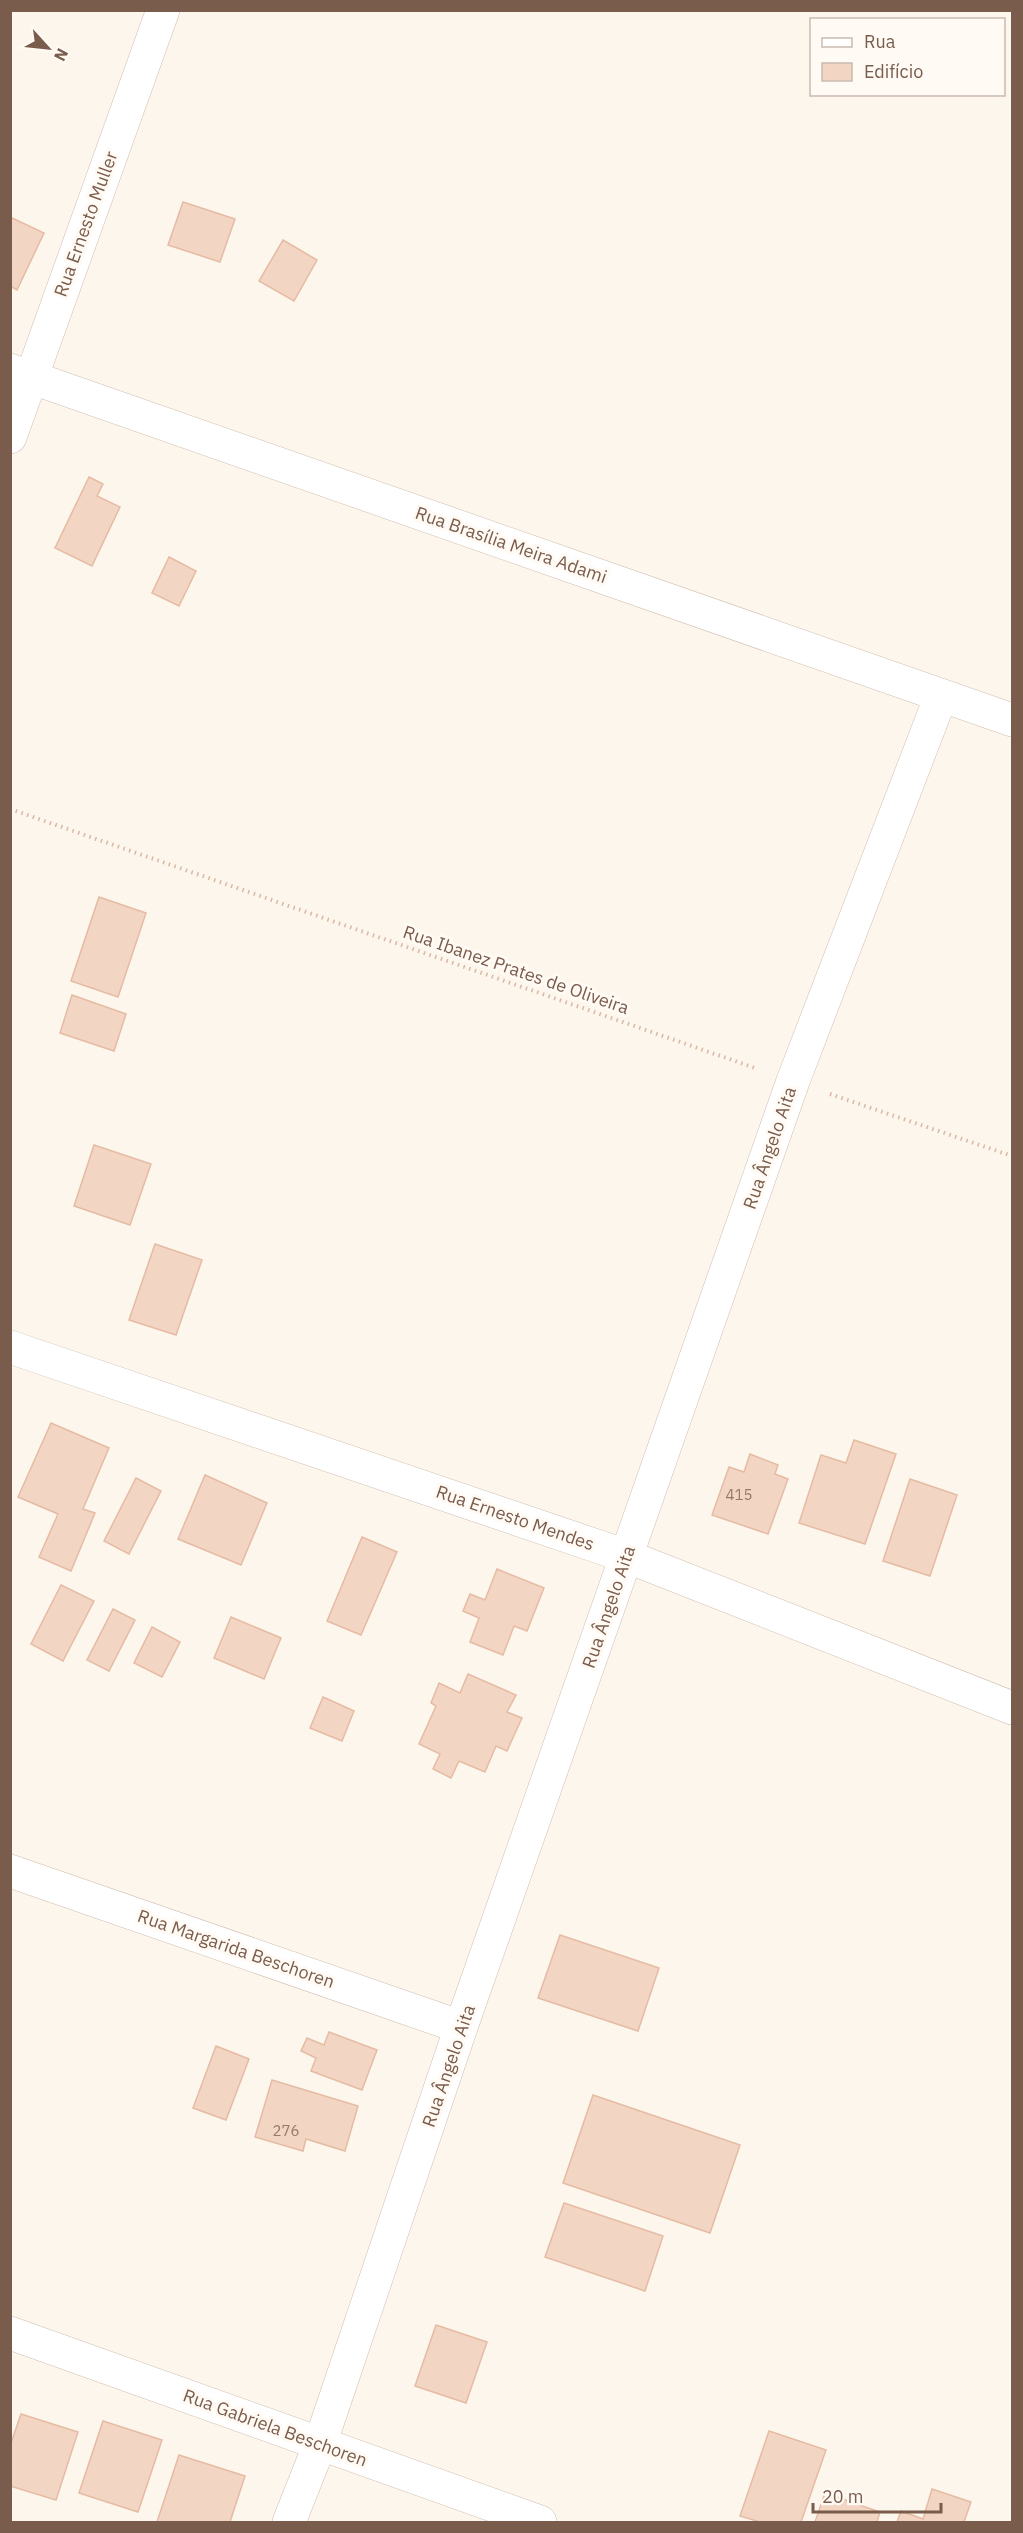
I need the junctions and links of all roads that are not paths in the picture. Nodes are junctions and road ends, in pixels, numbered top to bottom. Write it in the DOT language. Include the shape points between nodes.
graph roads {
  1 [pos="163,10"];
  2 [pos="21,373"];
  3 [pos="10,437"];
  4 [pos="941,696"];
  5 [pos="1012,720"];
  6 [pos="10,1347"];
  7 [pos="626,1556"];
  8 [pos="1012,1708"];
  9 [pos="10,1871"];
  10 [pos="462,2027"];
  11 [pos="10,2333"];
  12 [pos="320,2444"];
  13 [pos="289,2523"];
  14 [pos="540,2523"];
  1 -- 2 [label="street, Rua Ernesto Muller"];
  2 -- 3 [label="street, Rua Ernesto Muller"];
  2 -- 4 [label="street, Rua Brasília Meira Adami"];
  4 -- 5 [label="street, Rua Brasília Meira Adami"];
  4 -- 7 [label="street, Rua Ângelo Aita" via="793,1081"];
  6 -- 7 [label="street, Rua Ernesto Mendes"];
  7 -- 8 [label="street, Rua Ernesto Mendes"];
  7 -- 10 [label="street, Rua Ângelo Aita"];
  9 -- 10 [label="street, Rua Margarida Beschoren"];
  10 -- 12 [label="street, Rua Ângelo Aita"];
  11 -- 12 [label="street, Rua Gabriela Beschoren"];
  12 -- 13 [label="street, Rua Ângelo Aita"];
  12 -- 14 [label="street, Rua Gabriela Beschoren"];
}
